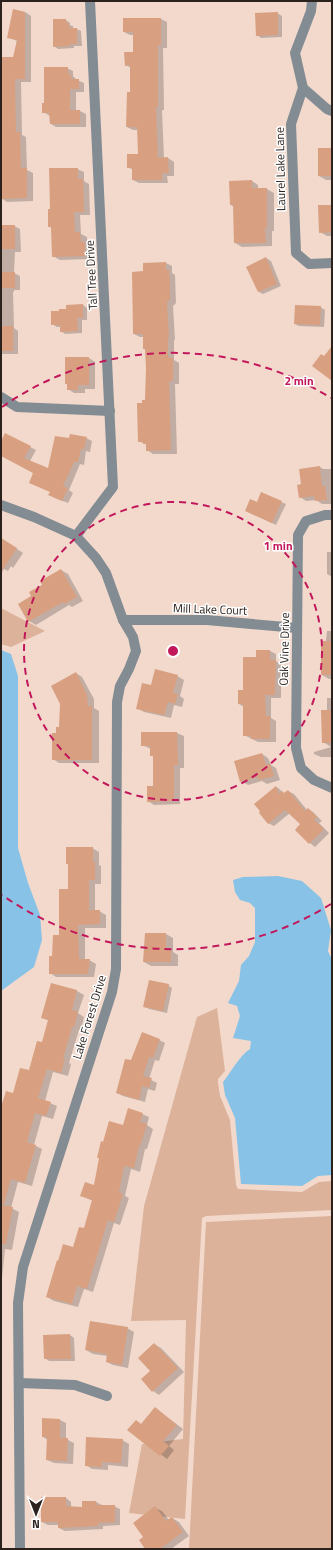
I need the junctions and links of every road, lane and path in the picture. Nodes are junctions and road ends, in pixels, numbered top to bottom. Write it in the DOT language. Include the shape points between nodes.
graph roads {
  1 [pos="90,1"];
  2 [pos="312,1"];
  3 [pos="303,88"];
  4 [pos="332,111"];
  5 [pos="332,263"];
  6 [pos="1,397"];
  7 [pos="110,411"];
  8 [pos="1,505"];
  9 [pos="332,515"];
  10 [pos="76,536"];
  11 [pos="122,620"];
  12 [pos="297,628"];
  13 [pos="332,788"];
  14 [pos="19,1383"];
  15 [pos="107,1396"];
  16 [pos="20,1549"];
  1 -- 7 [label="street, Tall Tree Drive"];
  2 -- 3 [label="street" via="311,11 295,53"];
  3 -- 4 [label="street"];
  3 -- 5 [label="street, Laurel Lake Lane" via="291,124 296,252 309,264"];
  6 -- 7 [label="street" via="17,407"];
  7 -- 10 [label="street, Tall Tree Drive" via="113,487"];
  8 -- 10 [label="street, Lake Forest Drive"];
  9 -- 12 [label="street, Oak Vine Drive" via="306,521 298,535"];
  10 -- 11 [label="street, Lake Forest Drive" via="106,573"];
  11 -- 12 [label="street, Mill Lake Court" via="207,620"];
  11 -- 14 [label="street, Lake Forest Drive" via="133,637 136,651 120,686 117,702 116,969 112,992 23,1267 18,1303"];
  12 -- 13 [label="street, Oak Vine Drive" via="296,748 301,768 314,780"];
  14 -- 15 [label="street" via="75,1385"];
  14 -- 16 [label="street, Lake Forest Drive"];
}
